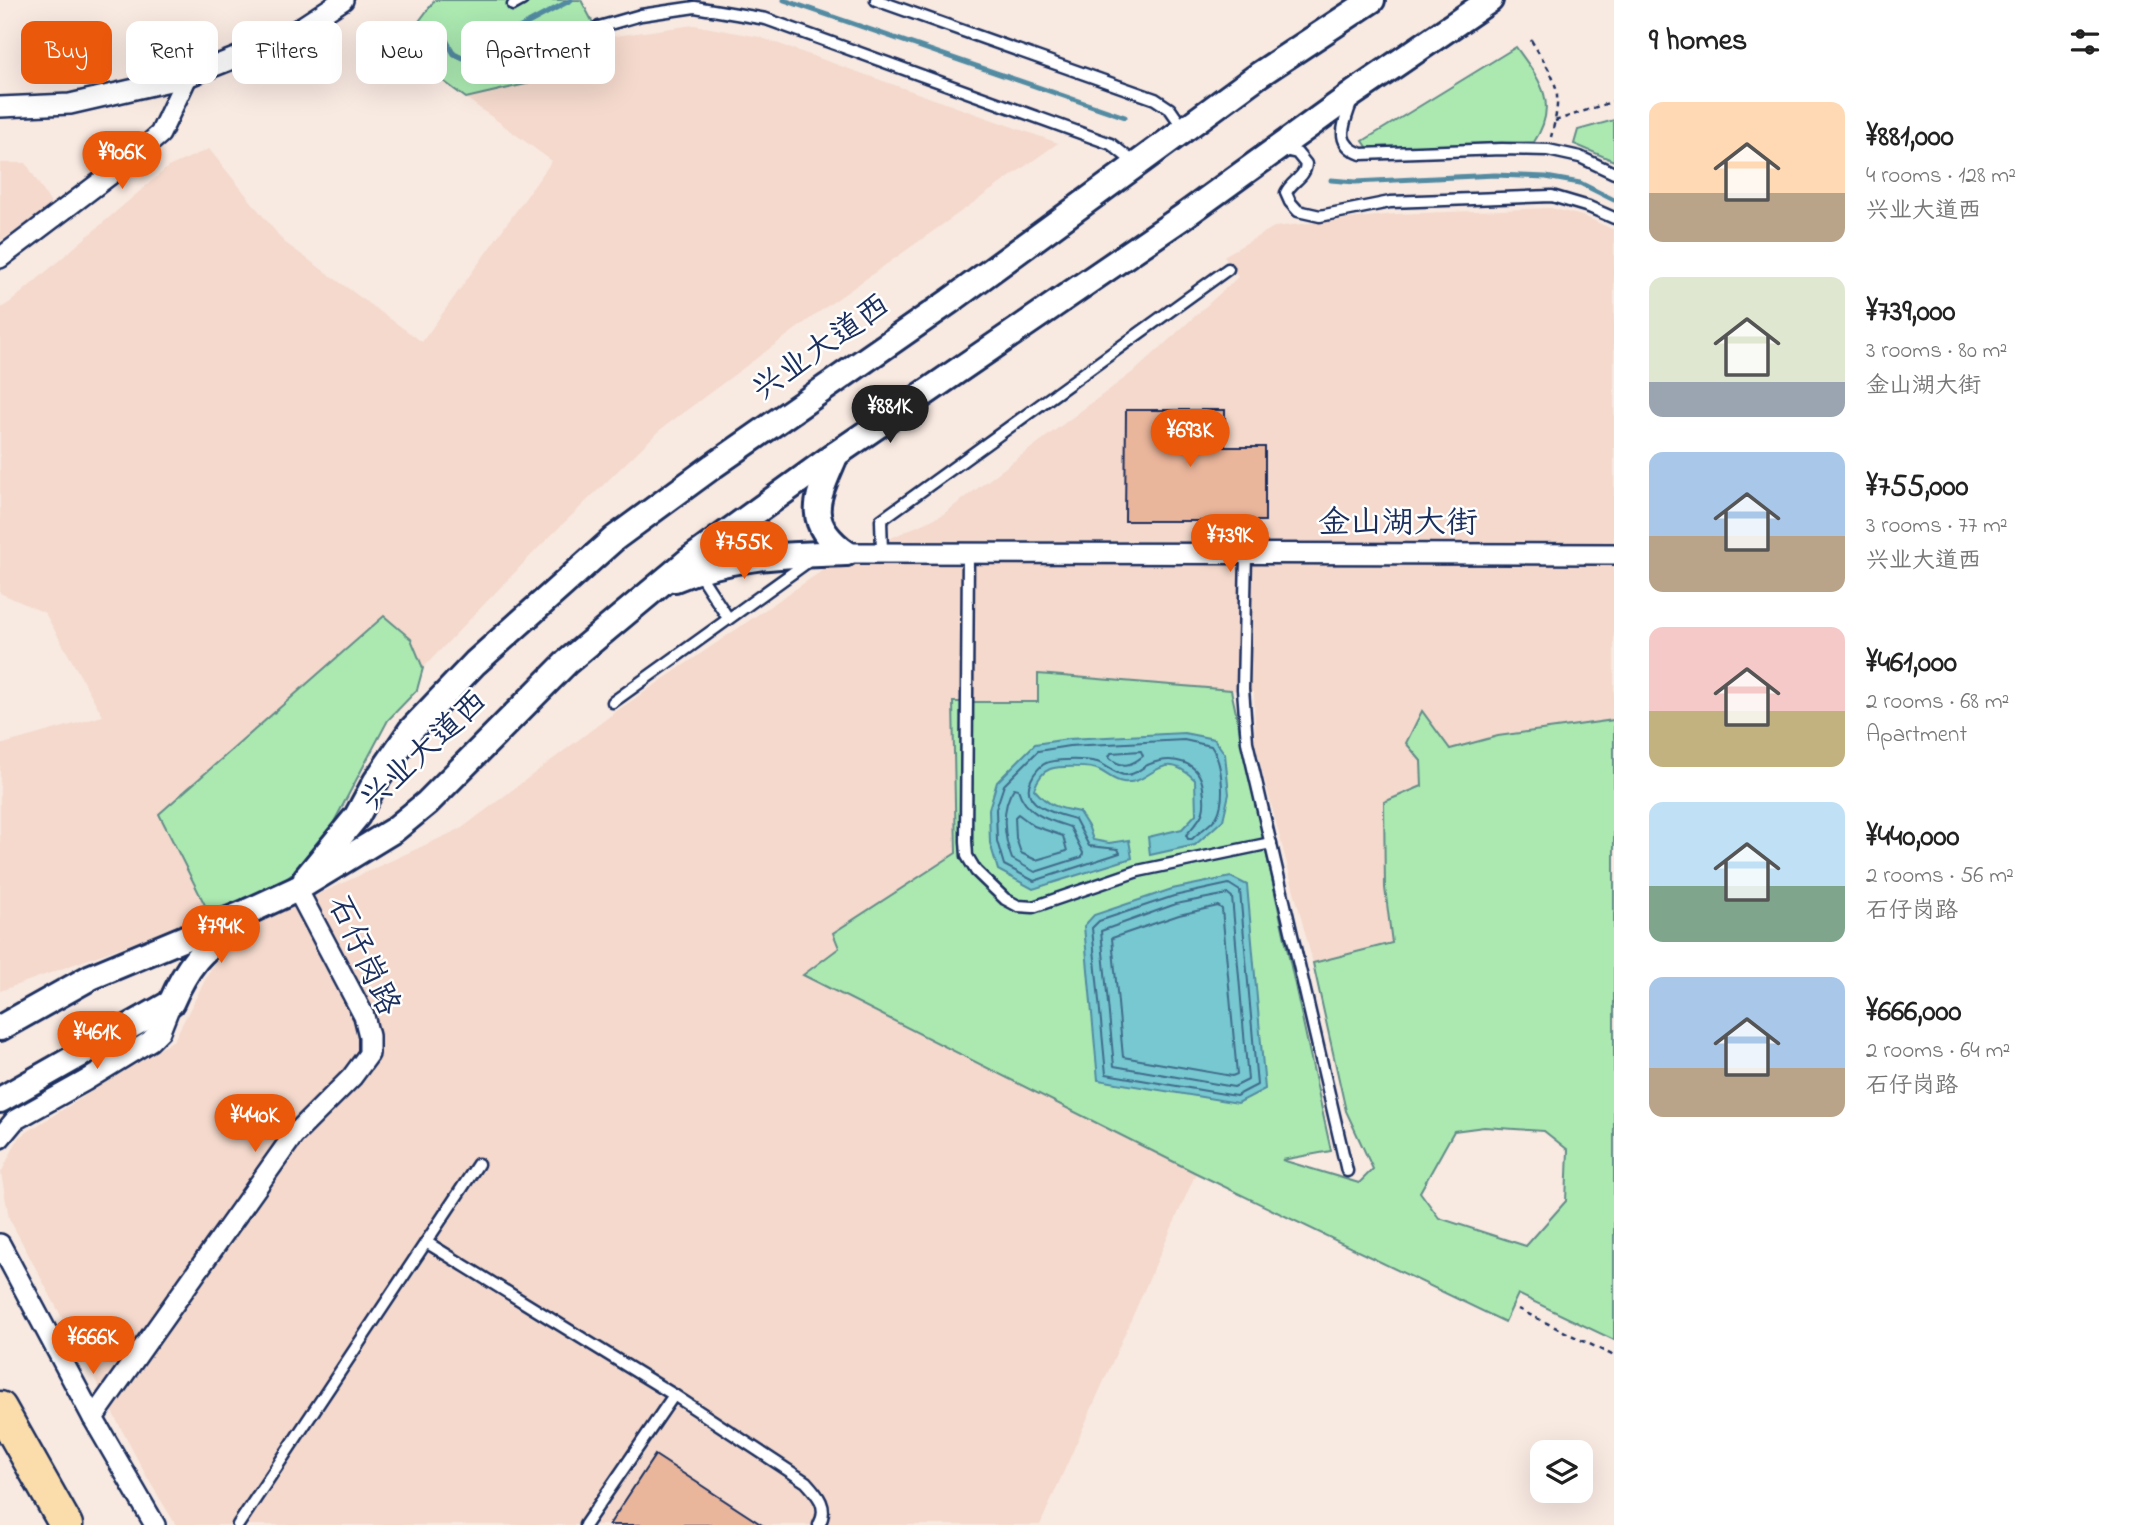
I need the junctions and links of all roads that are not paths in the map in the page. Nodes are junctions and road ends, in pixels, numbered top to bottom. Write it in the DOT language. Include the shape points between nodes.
graph roads {
  1 [pos="343,0"];
  2 [pos="876,0"];
  3 [pos="1372,0"];
  4 [pos="1490,0"];
  5 [pos="615,23"];
  6 [pos="218,65"];
  7 [pos="157,84"];
  8 [pos="184,84"];
  9 [pos="1354,93"];
  10 [pos="0,107"];
  11 [pos="1184,129"];
  12 [pos="1277,148"];
  13 [pos="1136,164"];
  14 [pos="1614,173"];
  15 [pos="1614,218"];
  16 [pos="0,258"];
  17 [pos="1228,269"];
  18 [pos="836,454"];
  19 [pos="882,552"];
  20 [pos="846,553"];
  21 [pos="968,553"];
  22 [pos="818,554"];
  23 [pos="1245,554"];
  24 [pos="1614,554"];
  25 [pos="698,571"];
  26 [pos="639,601"];
  27 [pos="728,618"];
  28 [pos="613,702"];
  29 [pos="1270,843"];
  30 [pos="297,889"];
  31 [pos="247,912"];
  32 [pos="171,1003"];
  33 [pos="0,1028"];
  34 [pos="0,1100"];
  35 [pos="0,1138"];
  36 [pos="478,1164"];
  37 [pos="1347,1171"];
  38 [pos="426,1242"];
  39 [pos="0,1244"];
  40 [pos="674,1395"];
  41 [pos="0,1408"];
  42 [pos="93,1418"];
  43 [pos="66,1525"];
  44 [pos="155,1525"];
  45 [pos="238,1525"];
  46 [pos="585,1525"];
  47 [pos="819,1525"];
  1 -- 6 [label="street" via="285,38"];
  2 -- 11 [label="lane" via="1155,99 1170,109"];
  3 -- 11 [label="street, 兴业大道西"];
  4 -- 9 [label="street, 兴业大道西"];
  5 -- 13 [label="lane" via="695,8 766,19 1111,144"];
  7 -- 10 [label="street" via="70,104"];
  8 -- 16 [label="street" via="160,134"];
  9 -- 12 [label="street, 兴业大道西"];
  9 -- 14 [label="lane" via="1342,133 1349,150 1361,154 1548,150 1580,157"];
  11 -- 13 [label="street, 兴业大道西"];
  12 -- 15 [label="lane" via="1297,153 1306,164 1286,193 1290,202 1298,211 1320,216 1390,202 1552,197"];
  12 -- 18 [label="street, 兴业大道西"];
  13 -- 30 [label="street, 兴业大道西" via="713,466 559,586 411,730 357,816"];
  17 -- 19 [label="lane" via="881,520"];
  18 -- 20 [label="street" via="818,497 818,513 820,528"];
  18 -- 26 [label="street, 兴业大道西"];
  19 -- 20 [label="street, 金山湖大街"];
  19 -- 21 [label="street, 金山湖大街"];
  20 -- 22 [label="street"];
  21 -- 23 [label="street, 金山湖大街"];
  21 -- 29 [label="lane" via="967,856 1005,899 1033,907 1138,871"];
  22 -- 25 [label="street" via="735,559"];
  22 -- 27 [label="lane"];
  23 -- 24 [label="street, 金山湖大街"];
  23 -- 29 [label="lane" via="1247,742"];
  25 -- 26 [label="street"];
  25 -- 27 [label="lane"];
  26 -- 30 [label="street, 兴业大道西" via="567,662 394,831"];
  27 -- 28 [label="lane"];
  29 -- 37 [label="lane"];
  30 -- 31 [label="street"];
  30 -- 42 [label="street, 石仔岗路" via="364,1016 369,1054 293,1136"];
  31 -- 32 [label="street" via="201,952"];
  31 -- 33 [label="street" via="91,976"];
  32 -- 34 [label="street"];
  32 -- 35 [label="street" via="160,1031 150,1041 15,1120"];
  36 -- 38 [label="lane"];
  38 -- 40 [label="lane"];
  38 -- 45 [label="lane"];
  39 -- 42 [label="street"];
  40 -- 46 [label="lane"];
  40 -- 47 [label="lane" via="806,1482 821,1498 824,1517"];
  41 -- 43 [label="main road"];
  42 -- 44 [label="street"];
}
